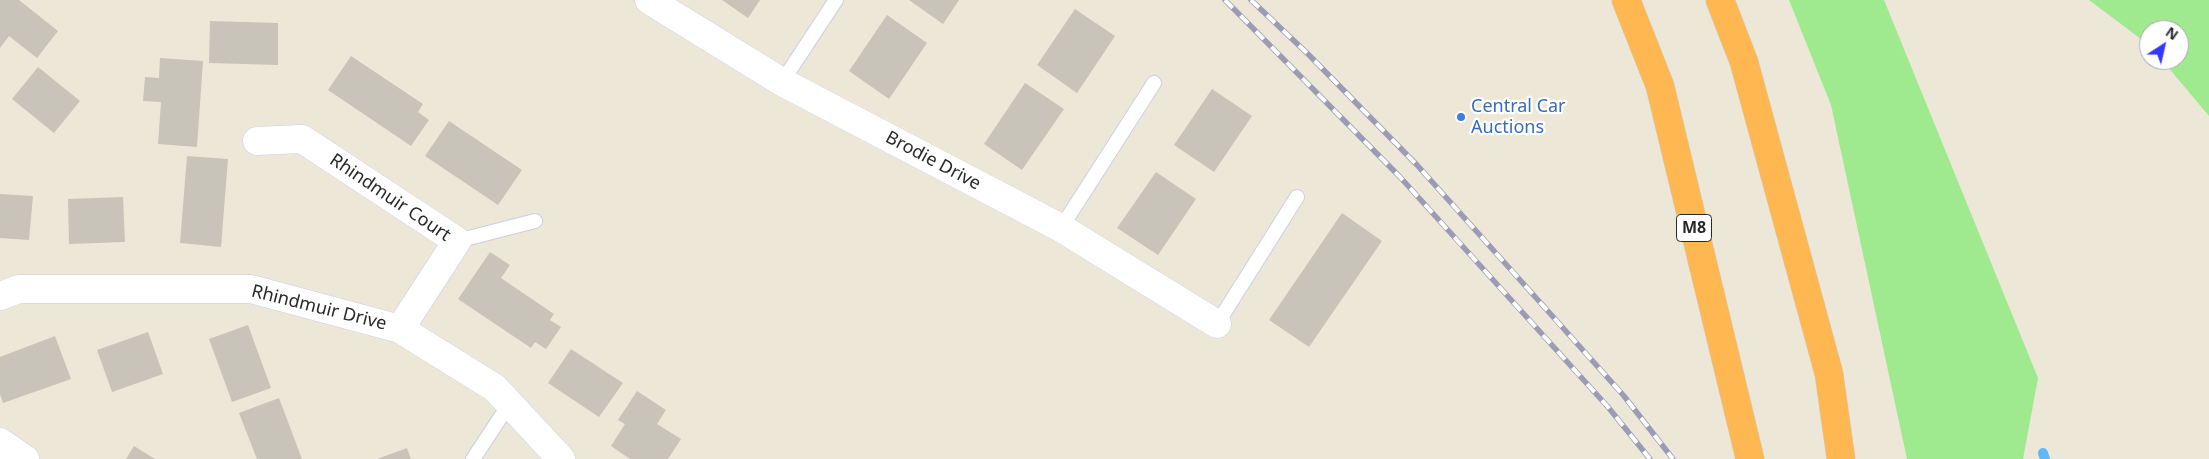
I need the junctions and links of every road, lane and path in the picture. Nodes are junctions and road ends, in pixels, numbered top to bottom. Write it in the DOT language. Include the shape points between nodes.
graph roads {
  1 [pos="648,0"];
  2 [pos="836,0"];
  3 [pos="1626,0"];
  4 [pos="1720,0"];
  5 [pos="782,82"];
  6 [pos="1154,83"];
  7 [pos="256,141"];
  8 [pos="1297,197"];
  9 [pos="535,221"];
  10 [pos="1061,228"];
  11 [pos="457,241"];
  12 [pos="0,296"];
  13 [pos="1217,324"];
  14 [pos="400,329"];
  15 [pos="510,403"];
  16 [pos="0,442"];
  17 [pos="25,459"];
  18 [pos="473,459"];
  19 [pos="561,459"];
  20 [pos="1750,459"];
  21 [pos="1841,459"];
  1 -- 5 [label="street, Brodie Drive"];
  2 -- 5 [label="lane"];
  3 -- 20 [label="highway, M8" via="1660,86"];
  4 -- 21 [label="highway" via="1744,62 1829,374"];
  5 -- 10 [label="street, Brodie Drive"];
  6 -- 10 [label="lane"];
  7 -- 11 [label="street, Rhindmuir Court" via="302,139"];
  8 -- 13 [label="lane"];
  9 -- 11 [label="lane"];
  10 -- 13 [label="street, Brodie Drive"];
  11 -- 14 [label="street, Rhindmuir Court"];
  12 -- 14 [label="street, Rhindmuir Drive" via="19,289 250,289"];
  14 -- 15 [label="street, Rhindmuir Drive" via="495,388"];
  15 -- 18 [label="lane"];
  15 -- 19 [label="street, Rhindmuir Drive"];
  16 -- 17 [label="street"];
}
